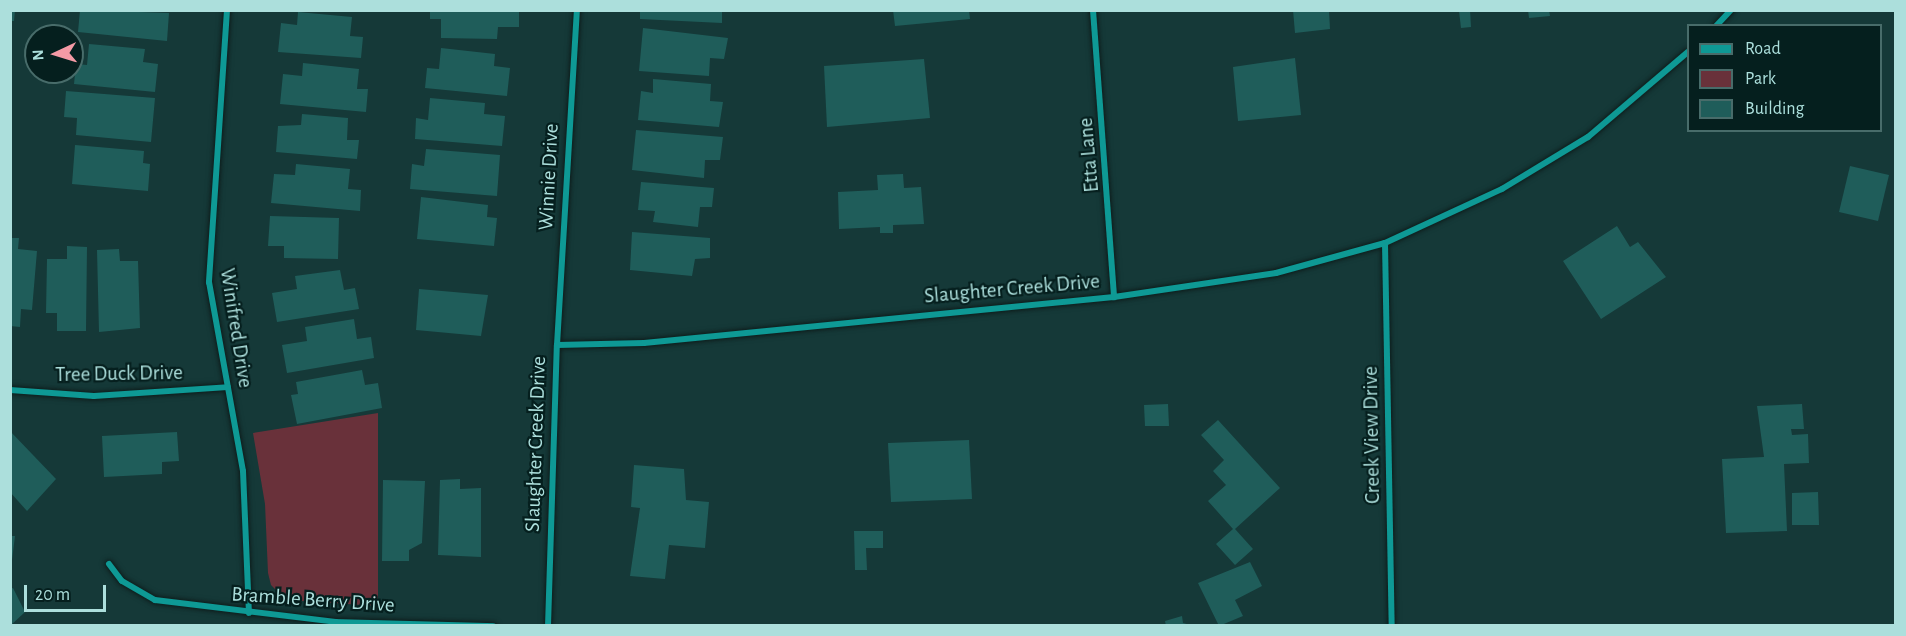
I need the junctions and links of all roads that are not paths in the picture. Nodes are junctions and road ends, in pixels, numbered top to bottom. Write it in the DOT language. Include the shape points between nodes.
graph roads {
  1 [pos="227,10"];
  2 [pos="577,10"];
  3 [pos="1093,10"];
  4 [pos="1731,10"];
  5 [pos="1718,24"];
  6 [pos="1687,54"];
  7 [pos="1385,243"];
  8 [pos="1114,297"];
  9 [pos="557,345"];
  10 [pos="228,387"];
  11 [pos="10,390"];
  12 [pos="109,564"];
  13 [pos="249,613"];
  14 [pos="493,626"];
  15 [pos="548,626"];
  16 [pos="1392,626"];
  1 -- 10 [label="street, Winifred Drive" via="208,233 209,282"];
  2 -- 9 [label="street, Winnie Drive"];
  3 -- 8 [label="street, Etta Lane"];
  4 -- 5 [label="street"];
  6 -- 7 [label="street, Slaughter Creek Drive" via="1588,137 1503,189"];
  7 -- 8 [label="street, Slaughter Creek Drive" via="1254,277"];
  7 -- 16 [label="street, Creek View Drive"];
  8 -- 9 [label="street, Slaughter Creek Drive" via="644,344"];
  9 -- 15 [label="street, Slaughter Creek Drive"];
  10 -- 11 [label="street, Tree Duck Drive" via="94,396"];
  10 -- 13 [label="street, Winifred Drive" via="243,471"];
  12 -- 13 [label="street, Bramble Berry Drive" via="122,581 155,600"];
  13 -- 14 [label="street, Bramble Berry Drive" via="336,622"];
}
